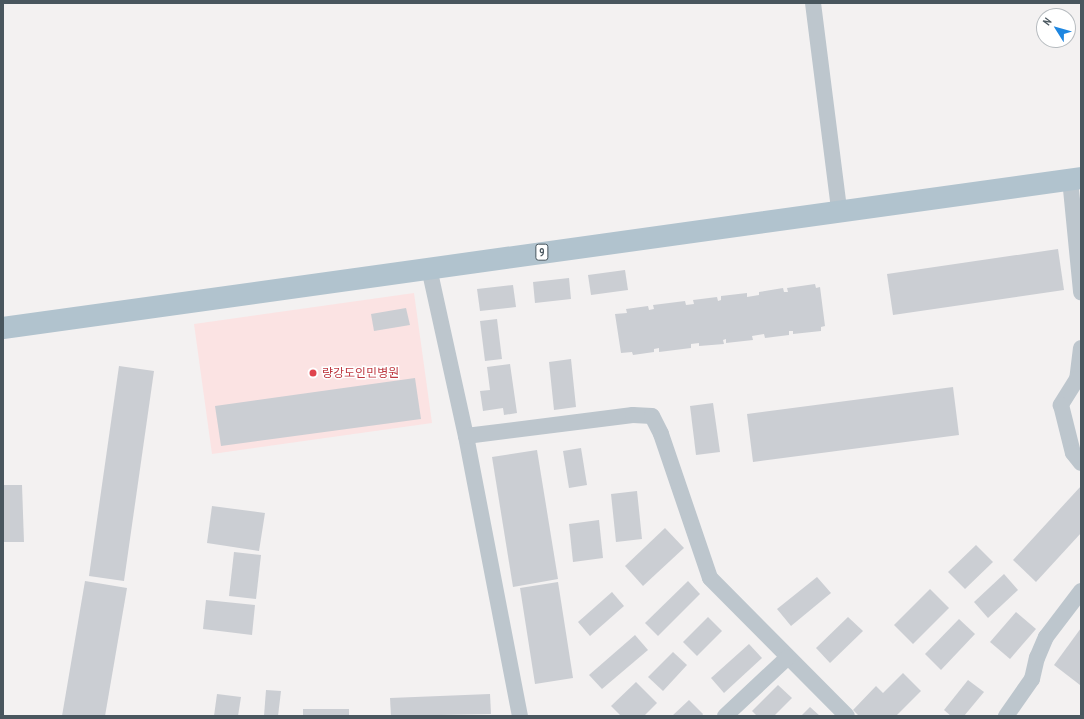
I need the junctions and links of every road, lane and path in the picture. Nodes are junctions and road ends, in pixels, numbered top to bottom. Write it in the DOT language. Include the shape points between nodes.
graph roads {
  1 [pos="813,3"];
  2 [pos="1076,179"];
  3 [pos="839,210"];
  4 [pos="429,268"];
  5 [pos="1081,292"];
  6 [pos="3,328"];
  7 [pos="1081,348"];
  8 [pos="466,436"];
  9 [pos="1081,463"];
  10 [pos="1081,591"];
  11 [pos="788,657"];
  12 [pos="520,716"];
  13 [pos="725,716"];
  14 [pos="847,716"];
  15 [pos="1006,716"];
  1 -- 3 [label="street"];
  2 -- 3 [label="main road, 9"];
  2 -- 5 [label="street"];
  3 -- 4 [label="main road, 9"];
  4 -- 6 [label="main road, 9"];
  4 -- 8 [label="street"];
  7 -- 9 [label="street" via="1077,379 1061,405 1073,453"];
  8 -- 11 [label="street" via="633,414 652,416 661,434 710,578"];
  8 -- 12 [label="street"];
  10 -- 15 [label="street" via="1046,638 1037,658 1032,679"];
  11 -- 13 [label="street"];
  11 -- 14 [label="street"];
}
